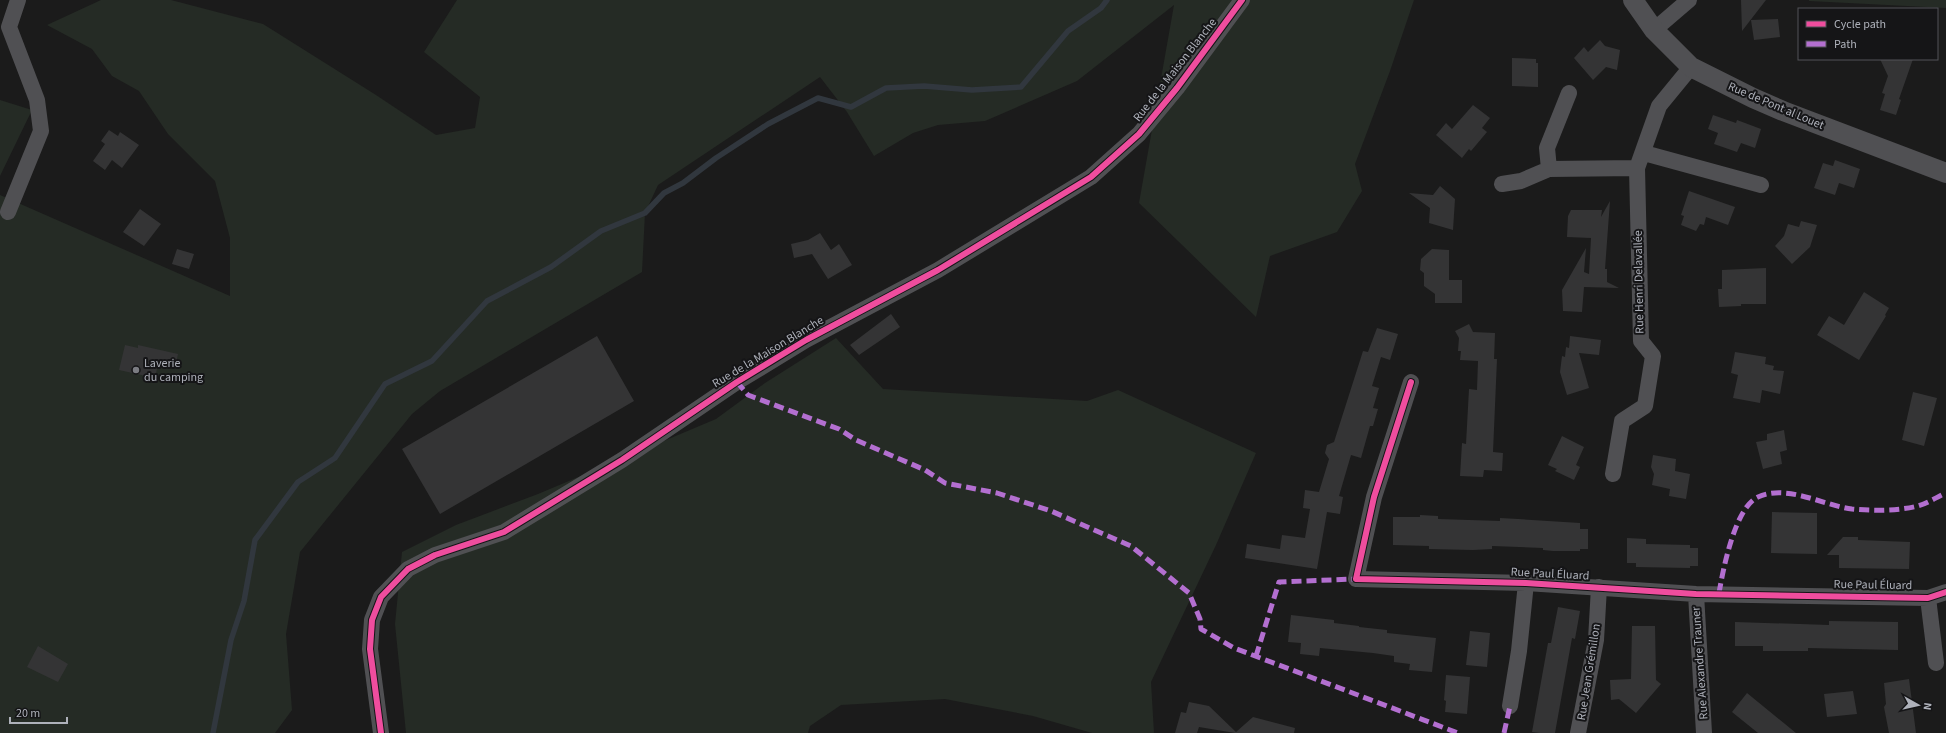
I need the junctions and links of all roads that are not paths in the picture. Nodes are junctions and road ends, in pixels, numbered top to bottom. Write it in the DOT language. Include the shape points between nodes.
graph roads {
  1 [pos="18,0"];
  2 [pos="1242,0"];
  3 [pos="1633,0"];
  4 [pos="1688,0"];
  5 [pos="1654,30"];
  6 [pos="1691,67"];
  7 [pos="1569,93"];
  8 [pos="1644,153"];
  9 [pos="1549,168"];
  10 [pos="1637,168"];
  11 [pos="1946,173"];
  12 [pos="1502,184"];
  13 [pos="1761,185"];
  14 [pos="8,212"];
  15 [pos="1411,382"];
  16 [pos="1613,474"];
  17 [pos="1526,583"];
  18 [pos="1599,587"];
  19 [pos="1946,592"];
  20 [pos="1696,594"];
  21 [pos="1928,598"];
  22 [pos="1936,663"];
  23 [pos="1510,706"];
  24 [pos="1708,731"];
  25 [pos="381,733"];
  26 [pos="1578,733"];
  1 -- 14 [label="street" via="9,27 37,100 41,131"];
  2 -- 25 [label="street, Rue de la Maison Blanche" via="1177,88 1138,134 1091,177 938,270 806,340 737,382 622,460 504,532 436,555 408,569 381,597 372,620 370,649"];
  3 -- 5 [label="street, Rue de Pont al Louet"];
  4 -- 5 [label="street"];
  5 -- 6 [label="street, Rue de Pont al Louet"];
  6 -- 8 [label="street, Rue Henri Delavallée" via="1659,106"];
  6 -- 11 [label="street, Rue de Pont al Louet" via="1783,111"];
  7 -- 9 [label="street" via="1547,148"];
  8 -- 10 [label="street, Rue Henri Delavallée"];
  8 -- 13 [label="street"];
  9 -- 10 [label="street"];
  9 -- 12 [label="street" via="1522,182"];
  10 -- 16 [label="street, Rue Henri Delavallée" via="1641,341 1653,356 1645,406 1622,421"];
  15 -- 17 [label="street, Rue Paul Éluard" via="1374,497 1356,579"];
  17 -- 18 [label="street, Rue Paul Éluard"];
  17 -- 23 [label="street, Rue Paul Éluard"];
  18 -- 20 [label="street, Rue Paul Éluard"];
  18 -- 26 [label="street, Rue Jean Grémillon" via="1596,640"];
  19 -- 21 [label="street, Rue Paul Éluard"];
  20 -- 21 [label="street, Rue Paul Éluard"];
  20 -- 24 [label="street, Rue Alexandre Trauner"];
  21 -- 22 [label="street"];
}
